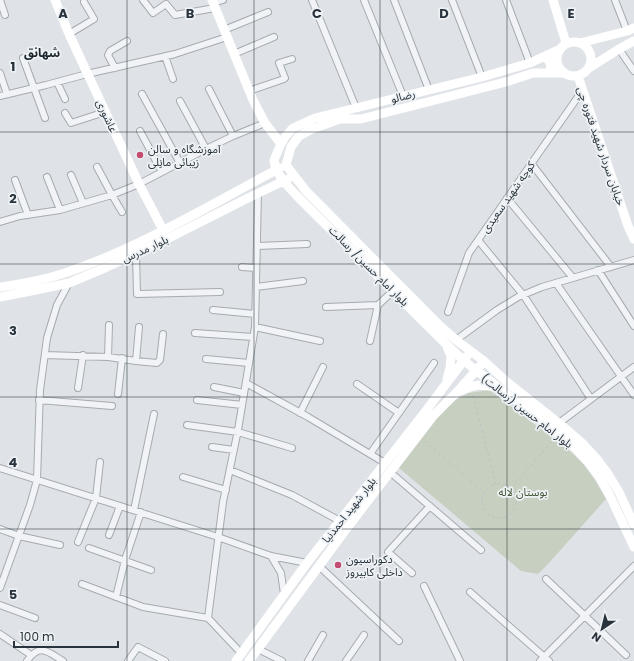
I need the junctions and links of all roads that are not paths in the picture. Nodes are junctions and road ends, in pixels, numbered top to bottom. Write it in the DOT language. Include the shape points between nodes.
graph roads {
  1 [pos="0,0"];
  2 [pos="55,0"];
  3 [pos="143,0"];
  4 [pos="223,0"];
  5 [pos="312,0"];
  6 [pos="364,0"];
  7 [pos="394,0"];
  8 [pos="452,0"];
  9 [pos="506,0"];
  10 [pos="553,0"];
  11 [pos="615,0"];
  12 [pos="84,2"];
  13 [pos="214,3"];
  14 [pos="268,12"];
  15 [pos="5,15"];
  16 [pos="631,29"];
  17 [pos="69,34"];
  18 [pos="226,34"];
  19 [pos="274,36"];
  20 [pos="127,41"];
  21 [pos="634,41"];
  22 [pos="566,43"];
  23 [pos="580,43"];
  24 [pos="619,49"];
  25 [pos="558,50"];
  26 [pos="234,54"];
  27 [pos="165,56"];
  28 [pos="544,56"];
  29 [pos="23,58"];
  30 [pos="292,59"];
  31 [pos="530,63"];
  32 [pos="115,68"];
  33 [pos="589,68"];
  34 [pos="634,71"];
  35 [pos="548,73"];
  36 [pos="564,73"];
  37 [pos="0,74"];
  38 [pos="87,74"];
  39 [pos="578,76"];
  40 [pos="482,77"];
  41 [pos="173,78"];
  42 [pos="57,82"];
  43 [pos="34,88"];
  44 [pos="209,89"];
  45 [pos="429,90"];
  46 [pos="249,91"];
  47 [pos="582,91"];
  48 [pos="8,94"];
  49 [pos="142,94"];
  50 [pos="0,96"];
  51 [pos="403,96"];
  52 [pos="65,99"];
  53 [pos="180,101"];
  54 [pos="356,108"];
  55 [pos="105,112"];
  56 [pos="65,113"];
  57 [pos="45,118"];
  58 [pos="265,123"];
  59 [pos="140,131"];
  60 [pos="233,136"];
  61 [pos="281,144"];
  62 [pos="206,149"];
  63 [pos="180,163"];
  64 [pos="531,163"];
  65 [pos="286,165"];
  66 [pos="97,167"];
  67 [pos="276,170"];
  68 [pos="162,172"];
  69 [pos="71,175"];
  70 [pos="293,176"];
  71 [pos="47,177"];
  72 [pos="15,180"];
  73 [pos="284,182"];
  74 [pos="139,184"];
  75 [pos="258,193"];
  76 [pos="112,195"];
  77 [pos="507,198"];
  78 [pos="83,203"];
  79 [pos="60,210"];
  80 [pos="122,212"];
  81 [pos="28,215"];
  82 [pos="0,222"];
  83 [pos="163,230"];
  84 [pos="634,239"];
  85 [pos="478,240"];
  86 [pos="307,244"];
  87 [pos="257,246"];
  88 [pos="134,249"];
  89 [pos="634,260"];
  90 [pos="242,267"];
  91 [pos="611,267"];
  92 [pos="256,268"];
  93 [pos="598,270"];
  94 [pos="573,278"];
  95 [pos="303,280"];
  96 [pos="69,283"];
  97 [pos="556,283"];
  98 [pos="0,287"];
  99 [pos="256,287"];
  100 [pos="393,290"];
  101 [pos="220,292"];
  102 [pos="524,296"];
  103 [pos="0,297"];
  104 [pos="378,305"];
  105 [pos="326,307"];
  106 [pos="213,310"];
  107 [pos="448,312"];
  108 [pos="255,314"];
  109 [pos="109,325"];
  110 [pos="634,326"];
  111 [pos="139,327"];
  112 [pos="255,327"];
  113 [pos="195,333"];
  114 [pos="163,334"];
  115 [pos="253,337"];
  116 [pos="456,340"];
  117 [pos="320,341"];
  118 [pos="370,341"];
  119 [pos="444,342"];
  120 [pos="470,351"];
  121 [pos="45,355"];
  122 [pos="83,355"];
  123 [pos="108,357"];
  124 [pos="122,358"];
  125 [pos="206,359"];
  126 [pos="464,361"];
  127 [pos="484,361"];
  128 [pos="136,362"];
  129 [pos="249,363"];
  130 [pos="434,363"];
  131 [pos="323,366"];
  132 [pos="634,367"];
  133 [pos="477,371"];
  134 [pos="621,376"];
  135 [pos="246,383"];
  136 [pos="357,384"];
  137 [pos="445,384"];
  138 [pos="214,387"];
  139 [pos="78,388"];
  140 [pos="499,388"];
  141 [pos="457,392"];
  142 [pos="244,393"];
  143 [pos="118,394"];
  144 [pos="634,395"];
  145 [pos="591,399"];
  146 [pos="39,400"];
  147 [pos="197,400"];
  148 [pos="242,405"];
  149 [pos="112,406"];
  150 [pos="300,413"];
  151 [pos="398,413"];
  152 [pos="154,414"];
  153 [pos="559,423"];
  154 [pos="187,425"];
  155 [pos="238,432"];
  156 [pos="212,447"];
  157 [pos="292,448"];
  158 [pos="234,450"];
  159 [pos="370,454"];
  160 [pos="100,462"];
  161 [pos="385,463"];
  162 [pos="0,468"];
  163 [pos="230,470"];
  164 [pos="390,472"];
  165 [pos="183,477"];
  166 [pos="37,480"];
  167 [pos="226,490"];
  168 [pos="96,498"];
  169 [pos="120,506"];
  170 [pos="430,506"];
  171 [pos="134,510"];
  172 [pos="141,512"];
  173 [pos="340,521"];
  174 [pos="634,525"];
  175 [pos="0,529"];
  176 [pos="109,535"];
  177 [pos="19,536"];
  178 [pos="218,537"];
  179 [pos="78,542"];
  180 [pos="60,545"];
  181 [pos="634,547"];
  182 [pos="89,548"];
  183 [pos="481,550"];
  184 [pos="271,556"];
  185 [pos="125,560"];
  186 [pos="307,563"];
  187 [pos="318,566"];
  188 [pos="634,566"];
  189 [pos="151,570"];
  190 [pos="412,573"];
  191 [pos="546,579"];
  192 [pos="82,584"];
  193 [pos="1,585"];
  194 [pos="424,586"];
  195 [pos="470,592"];
  196 [pos="284,594"];
  197 [pos="116,597"];
  198 [pos="0,605"];
  199 [pos="585,616"];
  200 [pos="35,618"];
  201 [pos="208,618"];
  202 [pos="0,634"];
  203 [pos="323,635"];
  204 [pos="364,635"];
  205 [pos="399,642"];
  206 [pos="258,649"];
  207 [pos="242,653"];
  208 [pos="31,655"];
  209 [pos="626,655"];
  210 [pos="545,660"];
  211 [pos="27,661"];
  212 [pos="63,661"];
  213 [pos="128,661"];
  214 [pos="165,661"];
  215 [pos="236,661"];
  216 [pos="249,661"];
  217 [pos="282,661"];
  218 [pos="308,661"];
  219 [pos="346,661"];
  220 [pos="460,661"];
  1 -- 15 [label="street"];
  2 -- 17 [label="main road, عاشوری"];
  3 -- 13 [label="street" via="153,13 166,4 175,15"];
  4 -- 13 [label="street"];
  5 -- 54 [label="street"];
  6 -- 51 [label="street"];
  7 -- 45 [label="street"];
  8 -- 40 [label="street"];
  9 -- 31 [label="street"];
  10 -- 22 [label="main road"];
  11 -- 16 [label="street"];
  12 -- 17 [label="street" via="94,19"];
  13 -- 18 [label="main road"];
  14 -- 18 [label="street"];
  16 -- 23 [label="main road"];
  17 -- 38 [label="main road, عاشوری"];
  18 -- 26 [label="main road"];
  18 -- 27 [label="street"];
  19 -- 26 [label="street"];
  20 -- 32 [label="street" via="108,53"];
  21 -- 24 [label="main road"];
  22 -- 23 [label="main road"];
  22 -- 25 [label="main road"];
  23 -- 33 [label="main road" via="590,53"];
  24 -- 33 [label="main road"];
  24 -- 34 [label="street"];
  25 -- 28 [label="main road, رضالو"];
  25 -- 36 [label="main road" via="558,67"];
  26 -- 46 [label="main road"];
  27 -- 32 [label="street"];
  27 -- 41 [label="street"];
  28 -- 31 [label="main road, رضالو"];
  28 -- 35 [label="main road" via="551,63"];
  29 -- 43 [label="street"];
  30 -- 46 [label="street" via="279,63 284,79"];
  31 -- 40 [label="main road, رضالو"];
  32 -- 38 [label="street"];
  33 -- 39 [label="main road"];
  35 -- 36 [label="main road, رضالو"];
  35 -- 65 [label="main road, رضالو" via="534,73 361,119 340,119 319,126 299,136 291,147"];
  36 -- 39 [label="main road"];
  37 -- 48 [label="street"];
  38 -- 42 [label="street"];
  38 -- 55 [label="main road, عاشوری"];
  39 -- 47 [label="main road, خیابان سردار شهید فتوره چی"];
  40 -- 45 [label="main road, رضالو"];
  42 -- 43 [label="street"];
  42 -- 52 [label="street"];
  43 -- 48 [label="street"];
  43 -- 57 [label="street"];
  44 -- 60 [label="street"];
  45 -- 51 [label="main road, رضالو"];
  46 -- 58 [label="main road"];
  47 -- 64 [label="street, کوچه شهید سعیدی"];
  47 -- 84 [label="main road, خیابان سردار شهید فتوره چی"];
  48 -- 50 [label="street"];
  49 -- 63 [label="street"];
  51 -- 54 [label="main road, رضالو"];
  53 -- 62 [label="street"];
  54 -- 61 [label="main road, رضالو" via="315,118 293,128"];
  55 -- 56 [label="street" via="71,123"];
  55 -- 74 [label="main road, عاشوری"];
  58 -- 60 [label="street"];
  58 -- 61 [label="main road"];
  59 -- 68 [label="street"];
  60 -- 62 [label="street"];
  61 -- 67 [label="main road, رضالو" via="274,160"];
  62 -- 63 [label="street"];
  63 -- 68 [label="street"];
  64 -- 77 [label="street, کوچه شهید سعیدی"];
  64 -- 91 [label="street"];
  65 -- 67 [label="main road, بلوار مدرس"];
  65 -- 70 [label="main road, بلوار امام حسین/ رسالت"];
  66 -- 76 [label="street"];
  67 -- 73 [label="main road, بلوار امام حسین/ رسالت"];
  67 -- 83 [label="main road, بلوار مدرس"];
  68 -- 74 [label="street"];
  69 -- 78 [label="street"];
  70 -- 73 [label="main road, بلوار مدرس"];
  70 -- 116 [label="main road, بلوار امام حسین/ رسالت"];
  71 -- 79 [label="street"];
  72 -- 81 [label="street"];
  73 -- 75 [label="main road, بلوار مدرس"];
  73 -- 100 [label="main road, بلوار امام حسین/ رسالت"];
  74 -- 76 [label="street"];
  74 -- 83 [label="main road, عاشوری"];
  75 -- 87 [label="street"];
  75 -- 88 [label="main road, بلوار مدرس"];
  76 -- 78 [label="street"];
  76 -- 80 [label="street"];
  77 -- 85 [label="street, کوچه شهید سعیدی"];
  77 -- 94 [label="street"];
  78 -- 79 [label="street"];
  79 -- 81 [label="street"];
  81 -- 82 [label="street"];
  83 -- 88 [label="main road, بلوار مدرس"];
  85 -- 102 [label="street"];
  85 -- 107 [label="street, کوچه شهید سعیدی" via="469,253"];
  86 -- 87 [label="street"];
  87 -- 92 [label="street"];
  88 -- 96 [label="main road, بلوار مدرس"];
  88 -- 98 [label="main road, بلوار مدرس" via="34,282"];
  88 -- 101 [label="street" via="137,294"];
  89 -- 91 [label="street"];
  90 -- 92 [label="street"];
  91 -- 93 [label="street"];
  92 -- 99 [label="street"];
  93 -- 94 [label="street"];
  93 -- 110 [label="street"];
  94 -- 97 [label="street"];
  95 -- 99 [label="street"];
  96 -- 103 [label="main road, بلوار مدرس"];
  96 -- 121 [label="street" via="57,305 46,338"];
  97 -- 102 [label="street"];
  97 -- 134 [label="street"];
  99 -- 108 [label="street"];
  100 -- 104 [label="street"];
  100 -- 119 [label="main road, بلوار امام حسین/ رسالت"];
  102 -- 116 [label="street" via="497,310"];
  102 -- 145 [label="street"];
  104 -- 105 [label="street"];
  104 -- 118 [label="street"];
  106 -- 108 [label="street"];
  108 -- 112 [label="street"];
  109 -- 123 [label="street"];
  111 -- 128 [label="street"];
  112 -- 115 [label="street"];
  112 -- 117 [label="street"];
  113 -- 115 [label="street"];
  114 -- 128 [label="street" via="159,362"];
  115 -- 129 [label="street"];
  116 -- 120 [label="main road, بلوار امام حسین/ رسالت"];
  119 -- 126 [label="main road, بلوار امام حسین/ رسالت"];
  119 -- 137 [label="main road" via="451,356"];
  120 -- 126 [label="main road, بلوار شهید احمدنیا"];
  120 -- 127 [label="main road, بلوار امام حسین (رسالت)"];
  121 -- 122 [label="street"];
  121 -- 146 [label="street"];
  122 -- 123 [label="street"];
  122 -- 139 [label="street"];
  123 -- 124 [label="street"];
  124 -- 128 [label="street"];
  124 -- 143 [label="street"];
  125 -- 129 [label="street"];
  126 -- 133 [label="main road, بلوار امام حسین (رسالت)"];
  126 -- 137 [label="main road, بلوار شهید احمدنیا"];
  127 -- 133 [label="main road, بلوار شهید احمدنیا"];
  127 -- 153 [label="main road, بلوار امام حسین (رسالت)"];
  129 -- 135 [label="street"];
  130 -- 151 [label="street"];
  131 -- 150 [label="street"];
  132 -- 134 [label="street"];
  133 -- 140 [label="main road, بلوار امام حسین (رسالت)"];
  133 -- 141 [label="main road, بلوار شهید احمدنیا"];
  134 -- 144 [label="street"];
  134 -- 145 [label="street"];
  135 -- 142 [label="street"];
  135 -- 150 [label="street"];
  136 -- 151 [label="street"];
  137 -- 161 [label="main road, بلوار شهید احمدنیا"];
  138 -- 142 [label="street"];
  140 -- 141 [label="main road" via="481,384"];
  140 -- 181 [label="main road, بلوار امام حسین (رسالت)" via="558,434 589,463 610,496"];
  141 -- 164 [label="main road, بلوار شهید احمدنیا" via="433,416"];
  142 -- 148 [label="street"];
  145 -- 153 [label="street"];
  146 -- 149 [label="street"];
  146 -- 166 [label="street"];
  147 -- 148 [label="street"];
  148 -- 155 [label="street"];
  150 -- 159 [label="street"];
  151 -- 159 [label="street"];
  152 -- 171 [label="street"];
  153 -- 174 [label="main road, بلوار امام حسین (رسالت)" via="583,444 608,474"];
  154 -- 155 [label="street"];
  155 -- 157 [label="street"];
  155 -- 158 [label="street"];
  156 -- 158 [label="street"];
  158 -- 163 [label="street"];
  159 -- 161 [label="street"];
  160 -- 168 [label="street"];
  161 -- 173 [label="main road, بلوار شهید احمدنیا"];
  162 -- 166 [label="street"];
  163 -- 167 [label="street"];
  163 -- 173 [label="street" via="292,495"];
  164 -- 170 [label="street"];
  164 -- 187 [label="main road, بلوار شهید احمدنیا"];
  165 -- 167 [label="street"];
  166 -- 168 [label="street"];
  166 -- 177 [label="street"];
  167 -- 178 [label="street"];
  168 -- 169 [label="street"];
  168 -- 179 [label="street"];
  169 -- 171 [label="street"];
  169 -- 176 [label="street"];
  170 -- 183 [label="street"];
  170 -- 190 [label="street" via="388,552"];
  171 -- 172 [label="street"];
  172 -- 178 [label="street"];
  172 -- 185 [label="street"];
  173 -- 186 [label="main road, بلوار شهید احمدنیا"];
  175 -- 177 [label="street"];
  177 -- 180 [label="street"];
  177 -- 193 [label="street"];
  178 -- 184 [label="street"];
  178 -- 201 [label="street"];
  182 -- 185 [label="street"];
  184 -- 186 [label="street"];
  184 -- 196 [label="street" via="281,573"];
  185 -- 189 [label="street"];
  185 -- 197 [label="street"];
  186 -- 196 [label="main road, بلوار شهید احمدنیا"];
  187 -- 205 [label="street"];
  187 -- 206 [label="main road, بلوار شهید احمدنیا"];
  188 -- 199 [label="street"];
  191 -- 199 [label="street"];
  192 -- 197 [label="street"];
  194 -- 220 [label="street"];
  195 -- 210 [label="street"];
  196 -- 207 [label="main road, بلوار شهید احمدنیا"];
  197 -- 201 [label="street" via="144,607"];
  198 -- 200 [label="street"];
  199 -- 209 [label="street"];
  199 -- 210 [label="street"];
  201 -- 207 [label="street"];
  202 -- 208 [label="street"];
  203 -- 218 [label="street"];
  204 -- 219 [label="street"];
  206 -- 216 [label="main road, بلوار شهید احمدنیا"];
  206 -- 217 [label="street"];
  207 -- 215 [label="main road, بلوار شهید احمدنیا"];
  208 -- 211 [label="street"];
  208 -- 212 [label="street" via="39,650 46,650"];
  213 -- 214 [label="street" via="138,646"];
}
